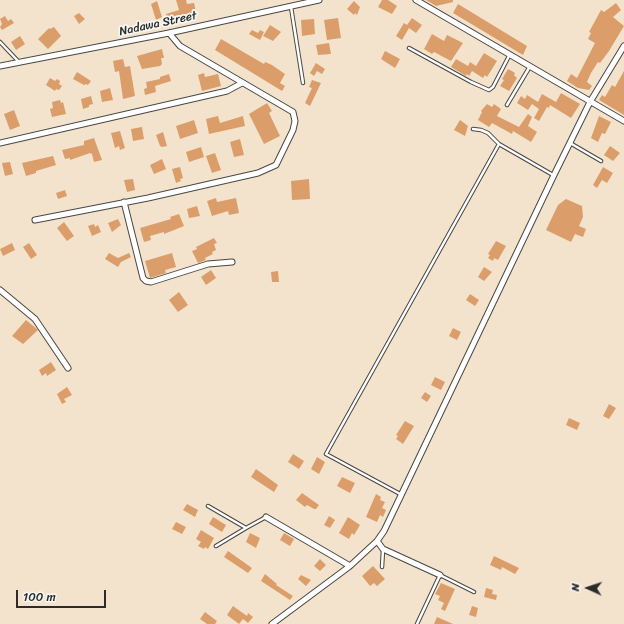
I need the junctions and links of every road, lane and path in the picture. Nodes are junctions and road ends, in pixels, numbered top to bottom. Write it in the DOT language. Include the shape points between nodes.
graph roads {
  1 [pos="319,0"];
  2 [pos="416,0"];
  3 [pos="291,6"];
  4 [pos="169,33"];
  5 [pos="0,42"];
  6 [pos="624,46"];
  7 [pos="409,48"];
  8 [pos="509,56"];
  9 [pos="20,62"];
  10 [pos="0,66"];
  11 [pos="529,68"];
  12 [pos="242,83"];
  13 [pos="303,83"];
  14 [pos="590,102"];
  15 [pos="507,105"];
  16 [pos="624,121"];
  17 [pos="473,129"];
  18 [pos="0,143"];
  19 [pos="570,143"];
  20 [pos="498,144"];
  21 [pos="601,161"];
  22 [pos="554,175"];
  23 [pos="124,202"];
  24 [pos="35,220"];
  25 [pos="232,262"];
  26 [pos="0,290"];
  27 [pos="68,368"];
  28 [pos="402,495"];
  29 [pos="208,506"];
  30 [pos="266,517"];
  31 [pos="246,528"];
  32 [pos="377,541"];
  33 [pos="216,546"];
  34 [pos="383,550"];
  35 [pos="350,566"];
  36 [pos="382,567"];
  37 [pos="440,575"];
  38 [pos="474,592"];
  39 [pos="272,624"];
  40 [pos="417,624"];
  1 -- 3 [label="street, Nadawa Street"];
  2 -- 8 [label="street"];
  3 -- 4 [label="street, Nadawa Street"];
  3 -- 13 [label="lane"];
  4 -- 9 [label="street, Nadawa Street"];
  4 -- 12 [label="street" via="180,46"];
  5 -- 9 [label="lane"];
  6 -- 14 [label="street"];
  7 -- 8 [label="lane" via="489,90"];
  8 -- 11 [label="street"];
  9 -- 10 [label="street, Nadawa Street"];
  11 -- 14 [label="street"];
  11 -- 15 [label="lane"];
  12 -- 18 [label="street" via="227,91"];
  12 -- 23 [label="street" via="292,112 295,121 293,130 276,165 258,173"];
  14 -- 16 [label="street"];
  14 -- 19 [label="street"];
  17 -- 20 [label="lane" via="488,133"];
  19 -- 21 [label="lane"];
  19 -- 22 [label="street"];
  20 -- 22 [label="lane"];
  20 -- 28 [label="lane" via="326,454"];
  22 -- 28 [label="street"];
  23 -- 24 [label="street"];
  23 -- 25 [label="street" via="143,278 146,281 151,282 203,265"];
  26 -- 27 [label="street" via="35,319"];
  28 -- 32 [label="street"];
  29 -- 31 [label="lane"];
  30 -- 31 [label="lane"];
  30 -- 35 [label="street"];
  31 -- 33 [label="lane"];
  32 -- 34 [label="street"];
  32 -- 35 [label="street"];
  34 -- 36 [label="lane"];
  34 -- 37 [label="street"];
  35 -- 39 [label="street"];
  37 -- 38 [label="lane"];
  37 -- 40 [label="lane"];
}
